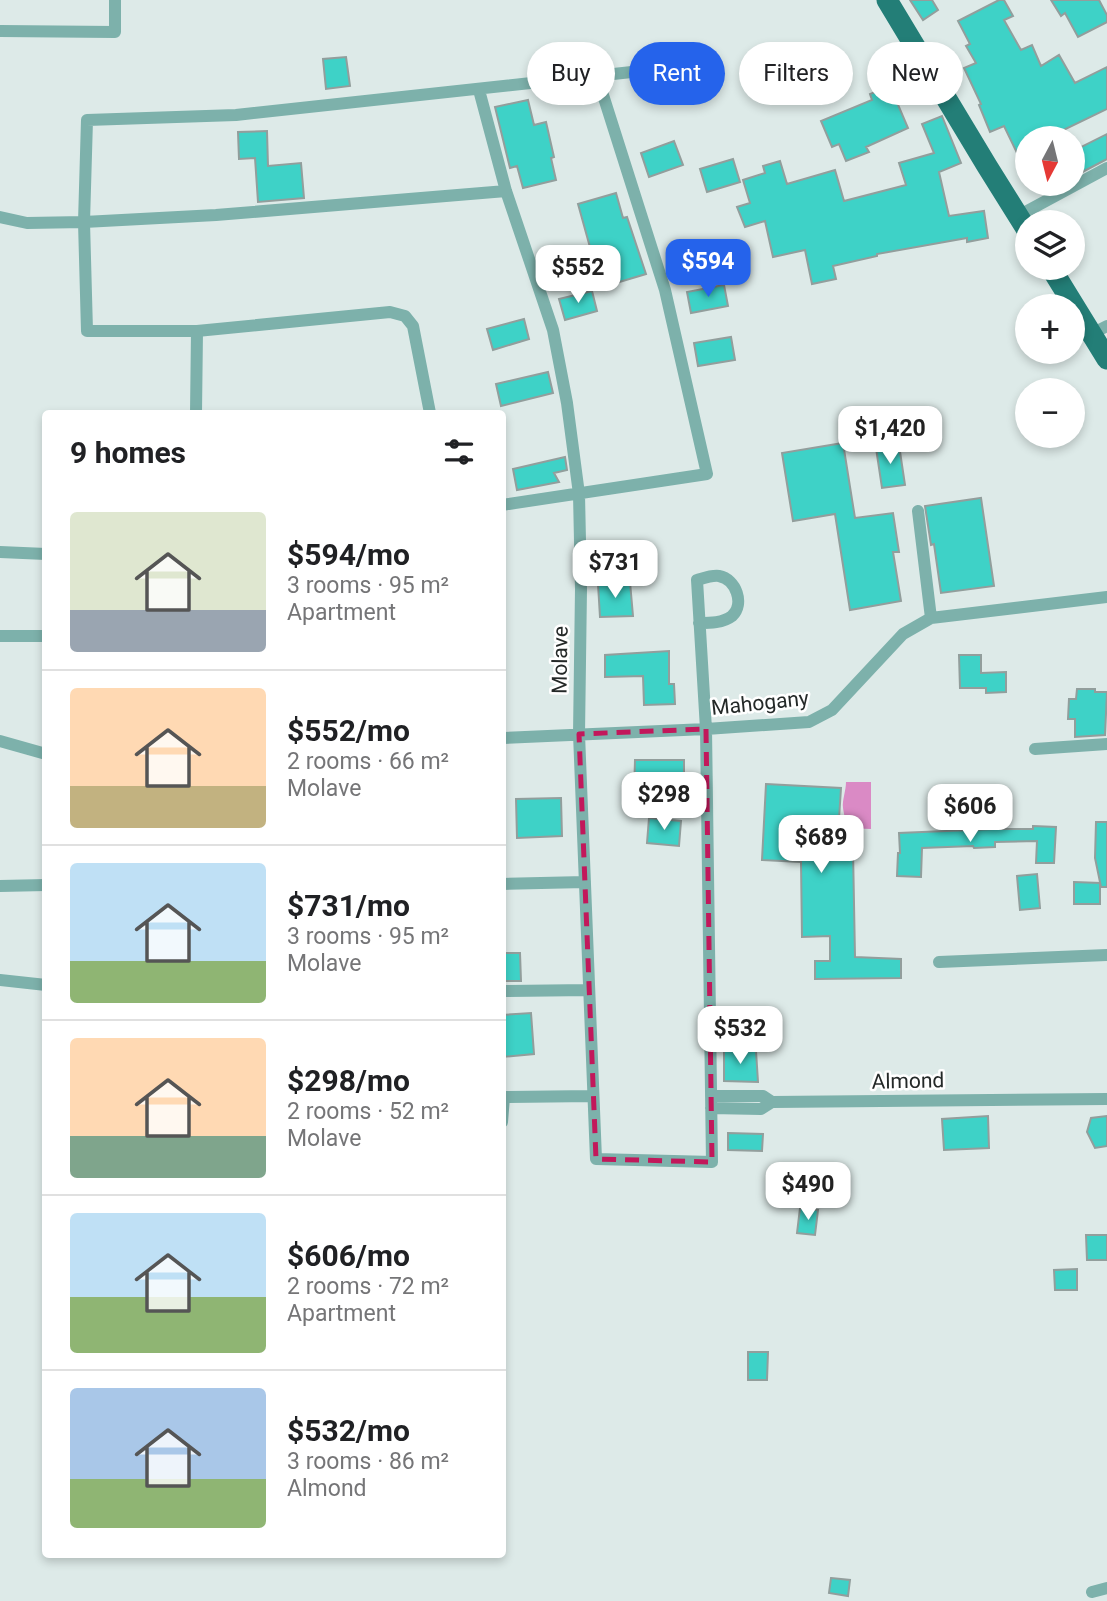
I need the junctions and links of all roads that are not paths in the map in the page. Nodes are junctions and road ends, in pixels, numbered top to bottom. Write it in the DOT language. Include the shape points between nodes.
graph roads {
  1 [pos="115,0"];
  2 [pos="887,0"];
  3 [pos="0,31"];
  4 [pos="527,84"];
  5 [pos="479,90"];
  6 [pos="606,105"];
  7 [pos="1107,168"];
  8 [pos="506,191"];
  9 [pos="1015,210"];
  10 [pos="1043,210"];
  11 [pos="0,217"];
  12 [pos="84,222"];
  13 [pos="1060,280"];
  14 [pos="1099,330"];
  15 [pos="197,331"];
  16 [pos="1107,359"];
  17 [pos="196,410"];
  18 [pos="429,410"];
  19 [pos="579,494"];
  20 [pos="506,504"];
  21 [pos="918,511"];
  22 [pos="0,552"];
  23 [pos="42,554"];
  24 [pos="1107,597"];
  25 [pos="931,618"];
  26 [pos="699,623"];
  27 [pos="0,636"];
  28 [pos="42,636"];
  29 [pos="706,729"];
  30 [pos="579,734"];
  31 [pos="506,738"];
  32 [pos="0,741"];
  33 [pos="1107,744"];
  34 [pos="1035,749"];
  35 [pos="42,753"];
  36 [pos="585,882"];
  37 [pos="506,884"];
  38 [pos="42,885"];
  39 [pos="0,886"];
  40 [pos="1107,955"];
  41 [pos="939,962"];
  42 [pos="0,980"];
  43 [pos="42,985"];
  44 [pos="589,990"];
  45 [pos="506,991"];
  46 [pos="593,1096"];
  47 [pos="506,1097"];
  48 [pos="1107,1099"];
  49 [pos="711,1102"];
  50 [pos="1107,1588"];
  51 [pos="1092,1592"];
  1 -- 3 [label="street" via="115,32"];
  2 -- 9 [label="main road"];
  4 -- 5 [label="street"];
  5 -- 8 [label="street, Molave"];
  5 -- 12 [label="street" via="236,115 88,120"];
  6 -- 19 [label="street" via="665,290 707,474"];
  7 -- 10 [label="street"];
  8 -- 12 [label="street"];
  8 -- 19 [label="street, Molave" via="553,330"];
  11 -- 12 [label="street" via="27,223"];
  12 -- 15 [label="street" via="87,331"];
  13 -- 14 [label="main road"];
  14 -- 16 [label="main road"];
  15 -- 17 [label="street"];
  15 -- 18 [label="street" via="390,312 405,316 413,326"];
  19 -- 20 [label="street"];
  19 -- 30 [label="street, Molave"];
  21 -- 25 [label="street"];
  22 -- 23 [label="street"];
  24 -- 25 [label="street, Mahogany"];
  25 -- 29 [label="street, Mahogany" via="903,634 832,710 810,722"];
  26 -- 29 [label="street"];
  27 -- 28 [label="street"];
  29 -- 30 [label="street, Mahogany"];
  29 -- 49 [label="street"];
  30 -- 31 [label="street, Mahogany"];
  30 -- 36 [label="street, Molave"];
  32 -- 35 [label="street"];
  33 -- 34 [label="street"];
  36 -- 37 [label="street"];
  36 -- 44 [label="street, Molave"];
  38 -- 39 [label="street"];
  40 -- 41 [label="street"];
  42 -- 43 [label="street"];
  44 -- 45 [label="street"];
  44 -- 46 [label="street, Molave"];
  46 -- 47 [label="street"];
  46 -- 49 [label="street, Molave" via="596,1159 712,1162"];
  48 -- 49 [label="street, Almond" via="772,1102 763,1096"];
  50 -- 51 [label="street"];
}
